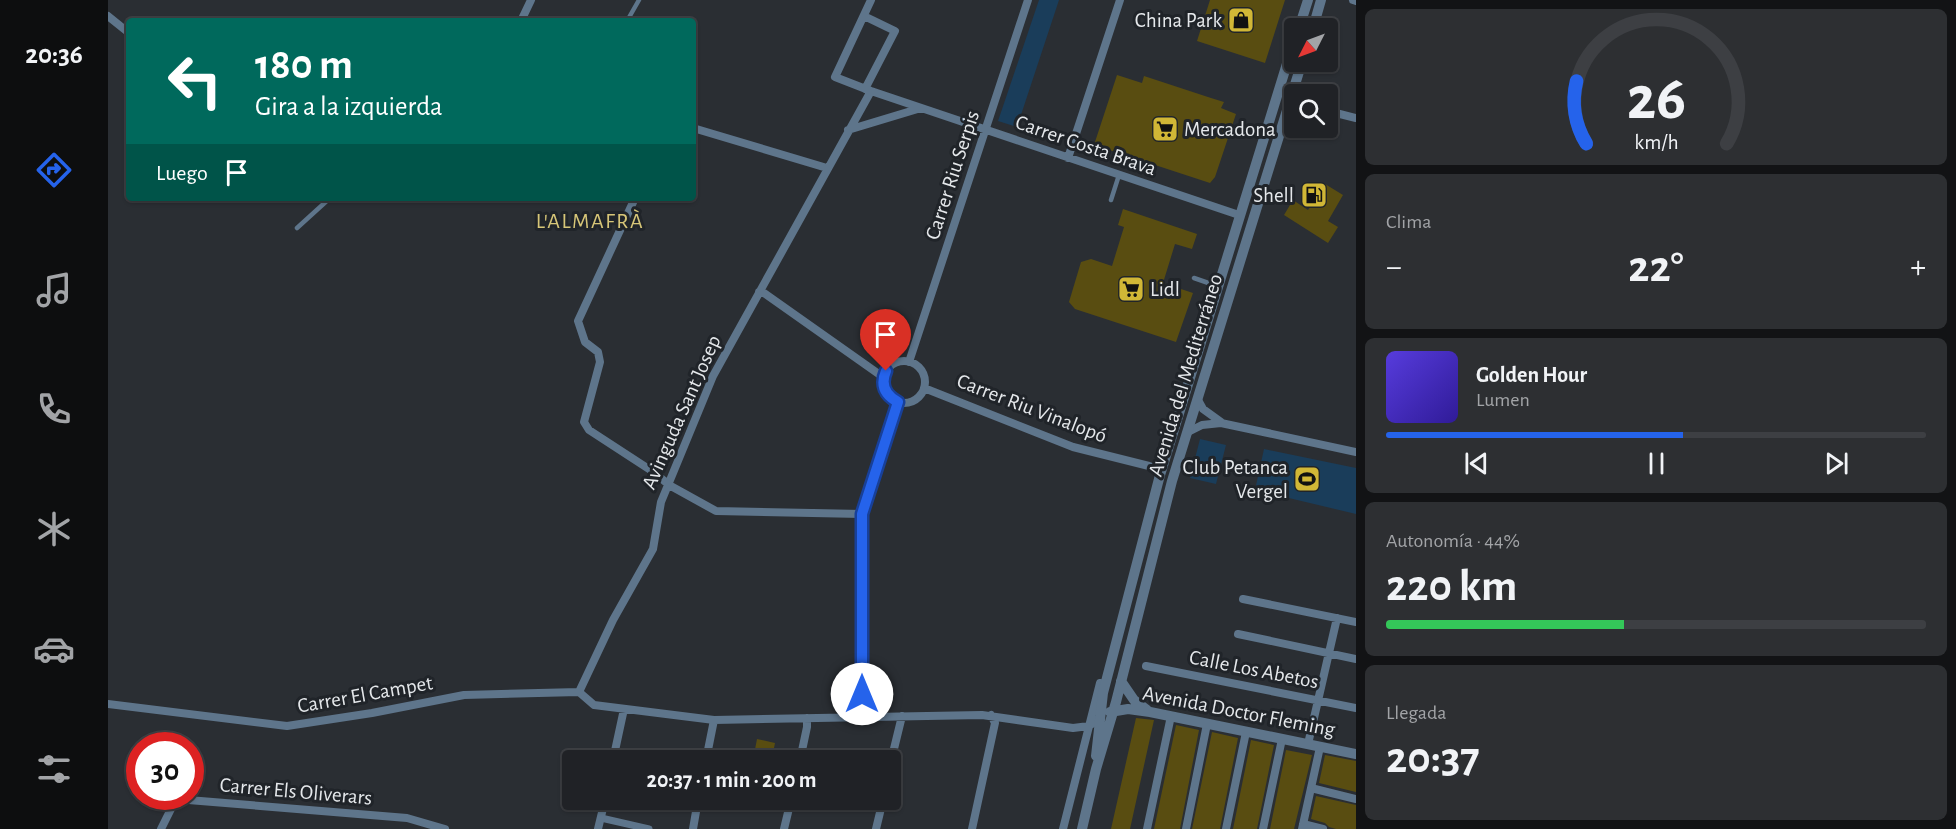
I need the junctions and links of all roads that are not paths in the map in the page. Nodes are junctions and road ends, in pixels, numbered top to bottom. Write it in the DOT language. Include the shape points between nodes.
graph roads {
  1 [pos="531,0"];
  2 [pos="639,0"];
  3 [pos="871,0"];
  4 [pos="1028,0"];
  5 [pos="1120,0"];
  6 [pos="1308,0"];
  7 [pos="1321,0"];
  8 [pos="108,16"];
  9 [pos="864,16"];
  10 [pos="522,18"];
  11 [pos="629,18"];
  12 [pos="1302,18"];
  13 [pos="1315,18"];
  14 [pos="126,31"];
  15 [pos="1284,72"];
  16 [pos="868,90"];
  17 [pos="1276,97"];
  18 [pos="1284,99"];
  19 [pos="921,108"];
  20 [pos="1338,114"];
  21 [pos="1356,118"];
  22 [pos="1284,126"];
  23 [pos="696,129"];
  24 [pos="848,130"];
  25 [pos="986,130"];
  26 [pos="1068,158"];
  27 [pos="827,168"];
  28 [pos="1119,175"];
  29 [pos="1111,200"];
  30 [pos="327,201"];
  31 [pos="634,201"];
  32 [pos="1239,215"];
  33 [pos="297,228"];
  34 [pos="1194,278"];
  35 [pos="1217,286"];
  36 [pos="759,292"];
  37 [pos="909,362"];
  38 [pos="883,378"];
  39 [pos="924,387"];
  40 [pos="1198,400"];
  41 [pos="898,402"];
  42 [pos="1221,423"];
  43 [pos="1188,432"];
  44 [pos="1356,452"];
  45 [pos="1160,475"];
  46 [pos="669,485"];
  47 [pos="862,514"];
  48 [pos="1243,599"];
  49 [pos="1337,618"];
  50 [pos="1121,620"];
  51 [pos="1356,622"];
  52 [pos="1238,634"];
  53 [pos="1329,653"];
  54 [pos="1113,654"];
  55 [pos="1356,659"];
  56 [pos="1146,666"];
  57 [pos="1121,681"];
  58 [pos="579,693"];
  59 [pos="1318,700"];
  60 [pos="108,704"];
  61 [pos="1118,707"];
  62 [pos="1356,708"];
  63 [pos="624,709"];
  64 [pos="1150,712"];
  65 [pos="902,716"];
  66 [pos="992,716"];
  67 [pos="1170,716"];
  68 [pos="862,717"];
  69 [pos="807,718"];
  70 [pos="1100,718"];
  71 [pos="714,720"];
  72 [pos="1207,724"];
  73 [pos="1089,726"];
  74 [pos="1246,732"];
  75 [pos="1282,739"];
  76 [pos="1308,744"];
  77 [pos="1320,747"];
  78 [pos="615,750"];
  79 [pos="708,750"];
  80 [pos="802,750"];
  81 [pos="894,750"];
  82 [pos="1356,754"];
  83 [pos="1096,769"];
  84 [pos="1311,788"];
  85 [pos="1356,799"];
  86 [pos="603,810"];
  87 [pos="697,810"];
  88 [pos="789,810"];
  89 [pos="881,810"];
  90 [pos="601,819"];
  91 [pos="1302,827"];
  92 [pos="160,829"];
  93 [pos="445,829"];
  94 [pos="598,829"];
  95 [pos="649,829"];
  96 [pos="693,829"];
  97 [pos="784,829"];
  98 [pos="876,829"];
  99 [pos="972,829"];
  100 [pos="1063,829"];
  101 [pos="1082,829"];
  102 [pos="1147,829"];
  103 [pos="1186,829"];
  104 [pos="1226,829"];
  105 [pos="1263,829"];
  106 [pos="1323,829"];
  1 -- 10 [label="street"];
  2 -- 11 [label="lane"];
  3 -- 9 [label="street"];
  4 -- 25 [label="street, Carrer Riu Serpis"];
  5 -- 26 [label="street"];
  6 -- 12 [label="street"];
  7 -- 13 [label="street"];
  8 -- 14 [label="street"];
  9 -- 16 [label="street, Avinguda Sant Josep" via="895,31"];
  9 -- 16 [label="street, Carrer Costa Brava" via="835,77"];
  15 -- 17 [label="street, Avenida del Mediterráneo"];
  16 -- 19 [label="street, Carrer Costa Brava"];
  16 -- 24 [label="street, Avinguda Sant Josep"];
  17 -- 18 [label="street"];
  17 -- 32 [label="street, Avenida del Mediterráneo"];
  19 -- 24 [label="street"];
  19 -- 25 [label="street, Carrer Costa Brava"];
  20 -- 21 [label="street"];
  22 -- 40 [label="street, Avenida del Mediterráneo"];
  23 -- 27 [label="street"];
  24 -- 27 [label="street, Avinguda Sant Josep"];
  25 -- 26 [label="street, Carrer Costa Brava"];
  25 -- 37 [label="street, Carrer Riu Serpis"];
  26 -- 28 [label="street, Carrer Costa Brava"];
  27 -- 36 [label="street, Avinguda Sant Josep"];
  28 -- 29 [label="lane"];
  28 -- 32 [label="street, Carrer Costa Brava"];
  30 -- 33 [label="lane"];
  31 -- 46 [label="street" via="578,321 585,342 598,352 600,362 584,422 589,430"];
  32 -- 35 [label="street, Avenida del Mediterráneo"];
  34 -- 35 [label="lane"];
  35 -- 45 [label="street, Avenida del Mediterráneo"];
  36 -- 38 [label="street"];
  36 -- 46 [label="street, Avinguda Sant Josep" via="713,376"];
  37 -- 38 [label="street" via="896,362"];
  37 -- 39 [label="street" via="920,369"];
  38 -- 41 [label="street" via="888,395"];
  39 -- 41 [label="street" via="911,401"];
  39 -- 45 [label="street, Carrer Riu Vinalopó" via="1073,447 1155,468"];
  40 -- 42 [label="street" via="1203,410"];
  40 -- 43 [label="street, Avenida del Mediterráneo"];
  41 -- 47 [label="street"];
  42 -- 43 [label="street" via="1202,425"];
  42 -- 44 [label="street"];
  43 -- 57 [label="street, Avenida del Mediterráneo"];
  45 -- 50 [label="street, Avenida del Mediterráneo"];
  46 -- 47 [label="street" via="716,511"];
  46 -- 58 [label="street, Avinguda Sant Josep" via="661,502 653,549 613,620"];
  47 -- 68 [label="street"];
  48 -- 49 [label="street"];
  49 -- 51 [label="street"];
  49 -- 53 [label="street"];
  50 -- 54 [label="street, Avenida del Mediterráneo"];
  50 -- 73 [label="street, Avenida del Mediterráneo"];
  52 -- 53 [label="street"];
  53 -- 55 [label="street"];
  53 -- 59 [label="street"];
  54 -- 61 [label="street, Avenida del Mediterráneo" via="1109,687"];
  54 -- 70 [label="street, Avenida del Mediterráneo"];
  56 -- 59 [label="street, Calle Los Abetos"];
  57 -- 61 [label="street, Avenida del Mediterráneo"];
  57 -- 64 [label="street" via="1134,700"];
  58 -- 60 [label="street, Carrer El Campet" via="464,695 287,726"];
  58 -- 63 [label="street, Carrer El Campet" via="594,705"];
  59 -- 62 [label="street, Calle Los Abetos"];
  59 -- 76 [label="street"];
  61 -- 64 [label="street, Avenida Doctor Fleming"];
  61 -- 70 [label="street"];
  61 -- 83 [label="street, Avenida del Mediterráneo"];
  63 -- 71 [label="street, Carrer El Campet"];
  63 -- 78 [label="street"];
  64 -- 67 [label="street, Avenida Doctor Fleming"];
  65 -- 66 [label="street, Carrer El Campet"];
  65 -- 68 [label="street, Carrer El Campet"];
  65 -- 81 [label="street"];
  66 -- 73 [label="street, Carrer El Campet" via="1073,728"];
  66 -- 99 [label="street" via="994,723"];
  67 -- 72 [label="street, Avenida Doctor Fleming"];
  67 -- 102 [label="street"];
  68 -- 69 [label="street, Carrer El Campet"];
  69 -- 71 [label="street, Carrer El Campet"];
  69 -- 80 [label="street"];
  70 -- 73 [label="street"];
  70 -- 83 [label="street, Avenida del Mediterráneo"];
  71 -- 79 [label="street"];
  72 -- 74 [label="street, Avenida Doctor Fleming"];
  72 -- 103 [label="street"];
  73 -- 100 [label="street, Avenida del Mediterráneo"];
  74 -- 75 [label="street, Avenida Doctor Fleming"];
  74 -- 104 [label="street"];
  75 -- 76 [label="street, Avenida Doctor Fleming"];
  75 -- 105 [label="street"];
  76 -- 77 [label="street, Avenida Doctor Fleming"];
  77 -- 82 [label="street, Avenida Doctor Fleming"];
  77 -- 84 [label="street"];
  83 -- 101 [label="street, Avenida del Mediterráneo"];
  84 -- 85 [label="street"];
  84 -- 91 [label="street"];
  86 -- 90 [label="street"];
  87 -- 96 [label="street"];
  88 -- 97 [label="street"];
  89 -- 98 [label="street"];
  90 -- 94 [label="street"];
  90 -- 95 [label="street"];
  91 -- 106 [label="street"];
  92 -- 93 [label="street, Carrer Els Oliverars" via="176,799 407,818"];
}
